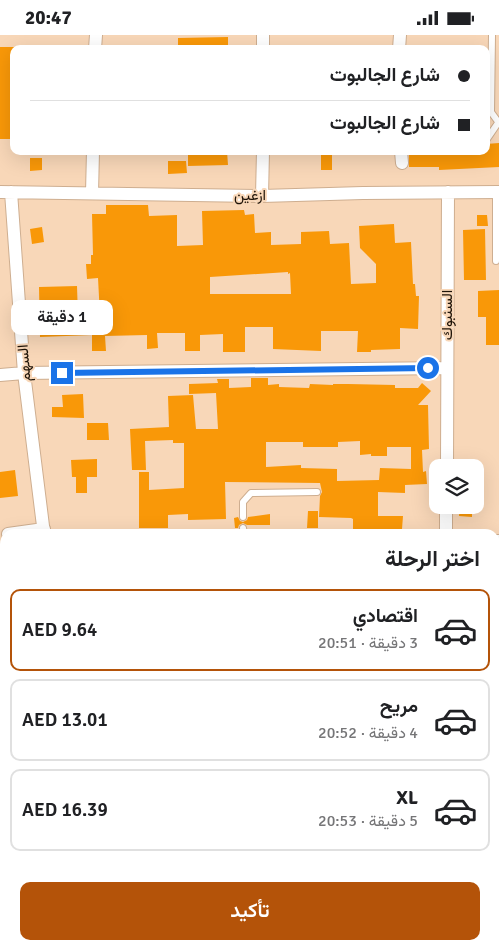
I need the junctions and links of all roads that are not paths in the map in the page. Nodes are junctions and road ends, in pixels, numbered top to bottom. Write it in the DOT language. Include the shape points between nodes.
graph roads {
  1 [pos="492,35"];
  2 [pos="498,123"];
  3 [pos="490,135"];
  4 [pos="93,155"];
  5 [pos="262,155"];
  6 [pos="5,192"];
  7 [pos="448,192"];
  8 [pos="498,192"];
  9 [pos="92,193"];
  10 [pos="262,196"];
  11 [pos="496,261"];
  12 [pos="447,368"];
  13 [pos="24,373"];
  14 [pos="0,375"];
  15 [pos="447,459"];
  16 [pos="316,492"];
  17 [pos="446,514"];
  18 [pos="243,517"];
  19 [pos="44,529"];
  20 [pos="446,529"];
  1 -- 2 [label="lane" via="492,112"];
  2 -- 3 [label="lane"];
  4 -- 9 [label="street"];
  5 -- 10 [label="street"];
  6 -- 9 [label="street, ازغين"];
  6 -- 13 [label="street, السهم"];
  7 -- 8 [label="street, ازغين"];
  7 -- 10 [label="street, ازغين"];
  7 -- 12 [label="street, السنبوك"];
  8 -- 11 [label="lane"];
  9 -- 10 [label="street, ازغين"];
  12 -- 13 [label="street"];
  12 -- 15 [label="street, السنبوك"];
  13 -- 14 [label="street"];
  13 -- 19 [label="street, السهم"];
  16 -- 18 [label="lane" via="251,493 243,502"];
  17 -- 20 [label="street"];
}
